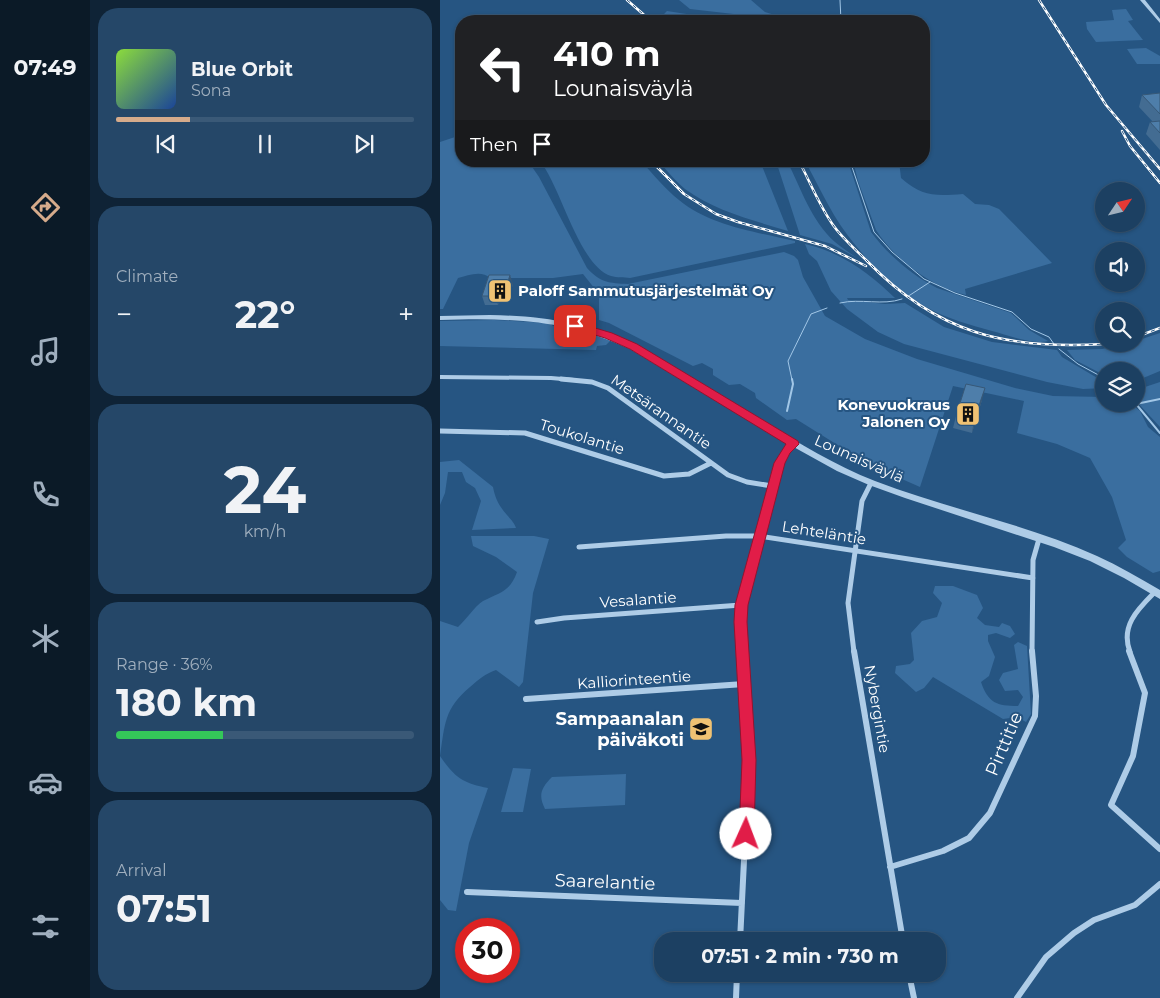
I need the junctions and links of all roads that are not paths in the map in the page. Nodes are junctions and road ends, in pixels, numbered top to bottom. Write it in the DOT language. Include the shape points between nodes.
graph roads {
  1 [pos="1142,0"];
  2 [pos="1160,22"];
  3 [pos="440,318"];
  4 [pos="440,377"];
  5 [pos="440,431"];
  6 [pos="794,444"];
  7 [pos="711,463"];
  8 [pos="871,482"];
  9 [pos="772,486"];
  10 [pos="759,536"];
  11 [pos="1039,539"];
  12 [pos="579,547"];
  13 [pos="855,551"];
  14 [pos="1033,578"];
  15 [pos="1158,594"];
  16 [pos="741,605"];
  17 [pos="538,622"];
  18 [pos="744,684"];
  19 [pos="526,699"];
  20 [pos="1160,849"];
  21 [pos="890,867"];
  22 [pos="1160,884"];
  23 [pos="467,892"];
  24 [pos="742,903"];
  25 [pos="740,932"];
  26 [pos="901,932"];
  27 [pos="737,982"];
  28 [pos="911,982"];
  29 [pos="736,998"];
  30 [pos="914,998"];
  31 [pos="1017,998"];
  1 -- 2 [label="street"];
  3 -- 6 [label="street, Lounaisväylä" via="533,318 582,327 609,336 633,347"];
  4 -- 7 [label="street, Metsärannantie" via="551,378 592,382 622,397"];
  5 -- 7 [label="street, Toukolantie" via="525,433 664,476 695,472"];
  6 -- 8 [label="street, Lounaisväylä"];
  6 -- 9 [label="street" via="786,450"];
  7 -- 9 [label="street, Metsärannantie" via="728,475"];
  8 -- 11 [label="street, Lounaisväylä"];
  8 -- 13 [label="street, Nybergintie" via="862,501"];
  9 -- 10 [label="street"];
  10 -- 12 [label="street, Lehteläntie"];
  10 -- 13 [label="street, Lehteläntie"];
  10 -- 16 [label="street"];
  11 -- 14 [label="street, Pirttitie" via="1033,560"];
  11 -- 15 [label="street, Lounaisväylä" via="1103,564"];
  13 -- 14 [label="street, Lehteläntie"];
  13 -- 21 [label="street, Nybergintie" via="848,603 849,621"];
  14 -- 21 [label="street, Pirttitie" via="1035,716 1010,773 990,813 969,838 943,851"];
  15 -- 20 [label="street" via="1140,607 1127,630 1128,647 1145,693 1133,756 1111,805"];
  16 -- 17 [label="street, Vesalantie"];
  16 -- 18 [label="street"];
  18 -- 19 [label="street, Kalliorinteentie"];
  18 -- 24 [label="street" via="749,760"];
  21 -- 26 [label="street, Nybergintie"];
  22 -- 31 [label="street" via="1135,905 1094,920 1074,933 1046,957"];
  23 -- 24 [label="street, Saarelantie"];
  24 -- 25 [label="street"];
  27 -- 29 [label="street"];
  28 -- 30 [label="street"];
}
